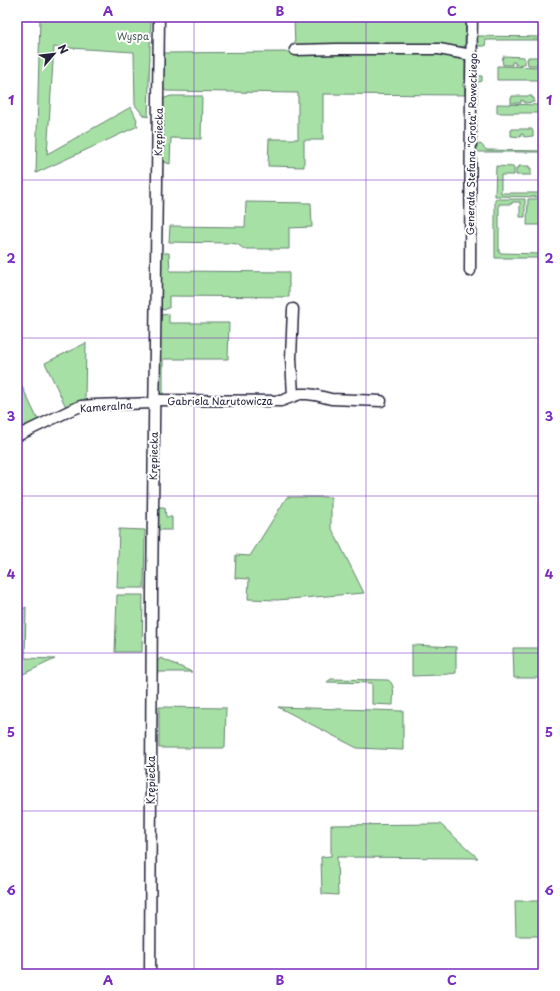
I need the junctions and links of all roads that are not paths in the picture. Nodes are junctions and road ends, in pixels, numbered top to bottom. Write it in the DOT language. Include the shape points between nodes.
graph roads {
  1 [pos="159,17"];
  2 [pos="472,17"];
  3 [pos="295,50"];
  4 [pos="472,54"];
  5 [pos="470,271"];
  6 [pos="293,309"];
  7 [pos="293,396"];
  8 [pos="381,401"];
  9 [pos="154,402"];
  10 [pos="17,436"];
  11 [pos="150,974"];
  1 -- 9 [label="street, Krępiecka"];
  2 -- 4 [label="street, Generała Stefana \"Grota\" Roweckiego"];
  3 -- 4 [label="street" via="439,49"];
  4 -- 5 [label="street, Generała Stefana \"Grota\" Roweckiego"];
  6 -- 7 [label="street"];
  7 -- 8 [label="street, Gabriela Narutowicza" via="307,394 331,399"];
  7 -- 9 [label="street, Gabriela Narutowicza" via="281,400"];
  9 -- 10 [label="street, Kameralna" via="81,406"];
  9 -- 11 [label="street, Krępiecka"];
}
